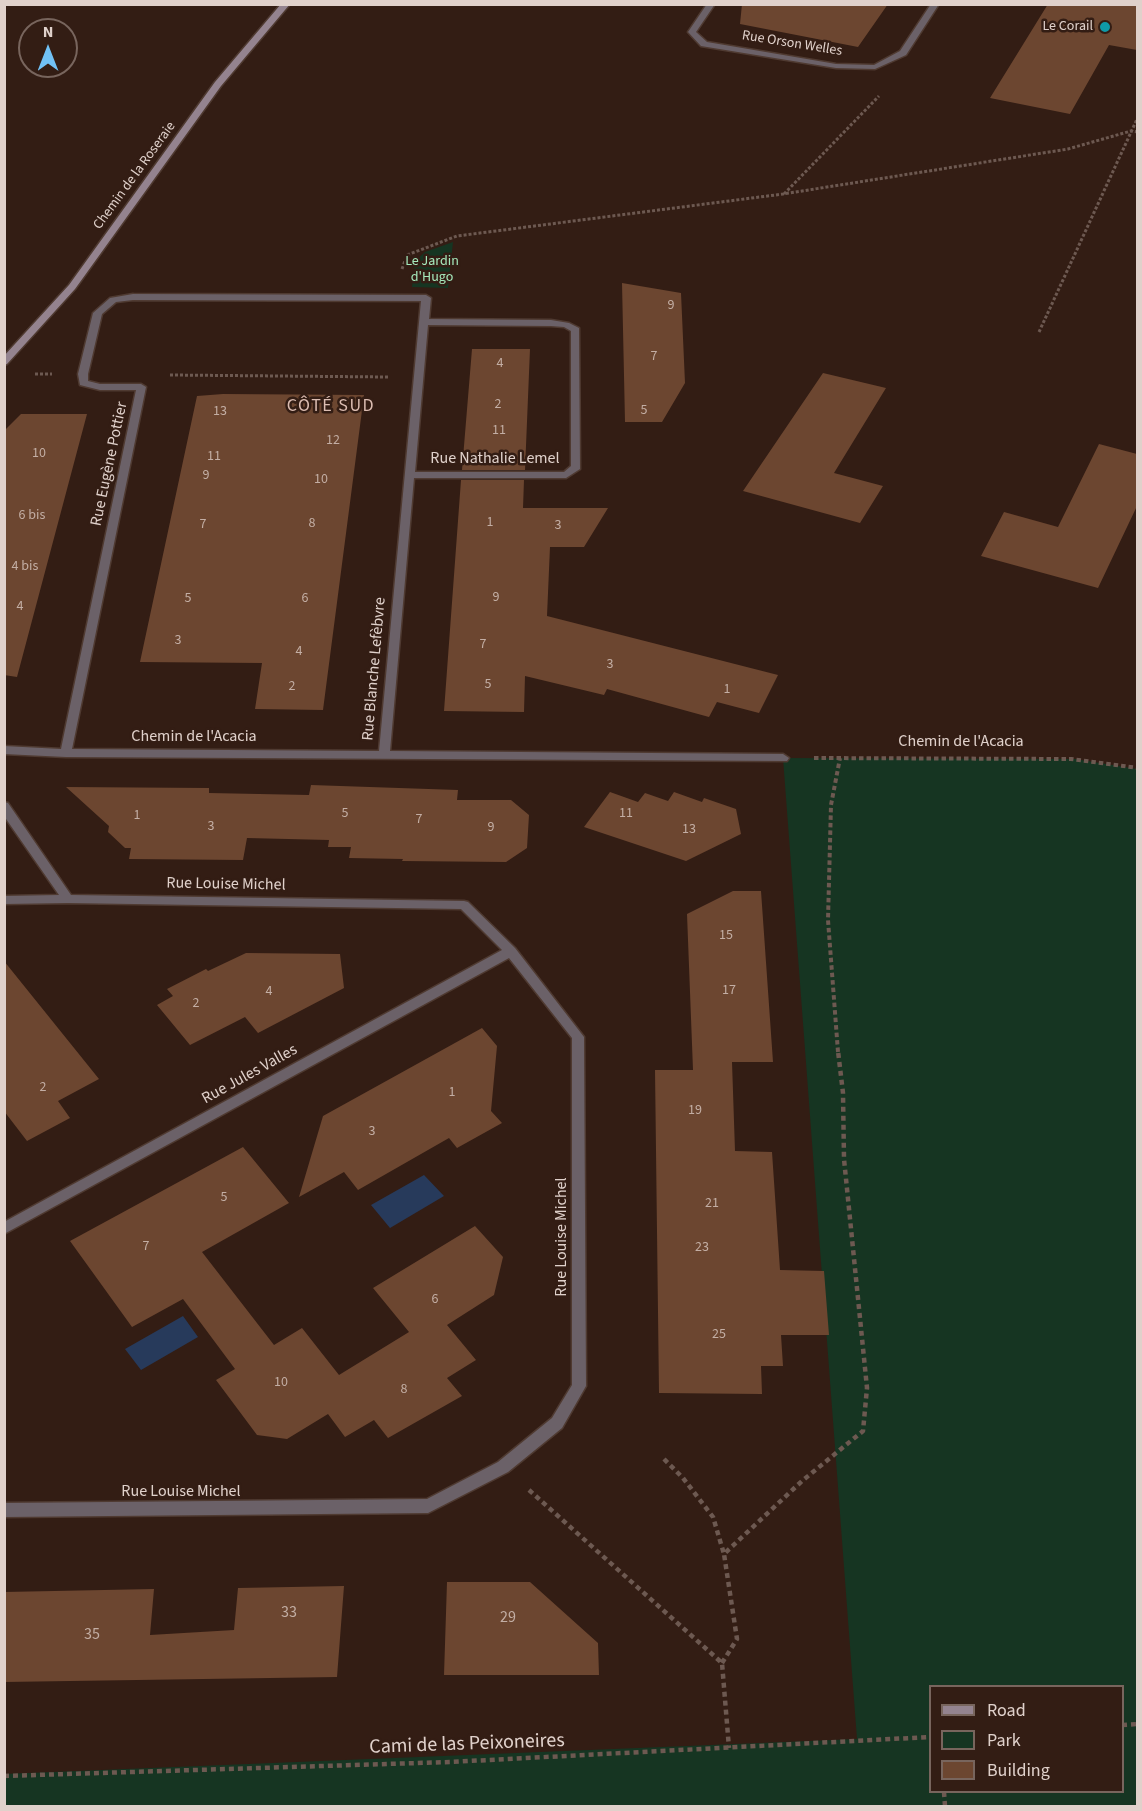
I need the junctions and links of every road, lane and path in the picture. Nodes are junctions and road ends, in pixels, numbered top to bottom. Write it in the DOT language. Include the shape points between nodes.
graph roads {
  1 [pos="286,4"];
  2 [pos="711,4"];
  3 [pos="935,4"];
  4 [pos="875,67"];
  5 [pos="1137,117"];
  6 [pos="1131,131"];
  7 [pos="1137,132"];
  8 [pos="783,194"];
  9 [pos="392,298"];
  10 [pos="423,322"];
  11 [pos="1039,332"];
  12 [pos="4,362"];
  13 [pos="27,374"];
  14 [pos="83,374"];
  15 [pos="167,375"];
  16 [pos="419,377"];
  17 [pos="410,475"];
  18 [pos="4,750"];
  19 [pos="66,753"];
  20 [pos="384,754"];
  21 [pos="783,758"];
  22 [pos="840,758"];
  23 [pos="1137,768"];
  24 [pos="4,806"];
  25 [pos="68,898"];
  26 [pos="4,900"];
  27 [pos="511,951"];
  28 [pos="4,1228"];
  29 [pos="664,1459"];
  30 [pos="503,1467"];
  31 [pos="4,1510"];
  32 [pos="724,1554"];
  33 [pos="722,1663"];
  34 [pos="929,1737"];
  35 [pos="729,1748"];
  36 [pos="4,1776"];
  1 -- 12 [label="street, Chemin de la Roseraie" via="218,84 72,287"];
  2 -- 4 [label="street, Rue Orson Welles" via="692,32 704,44 836,66"];
  3 -- 4 [label="street, Rue Orson Welles" via="903,53"];
  4 -- 8 [label="path" via="887,87"];
  5 -- 6 [label="path"];
  6 -- 7 [label="path"];
  6 -- 8 [label="path" via="1068,149"];
  6 -- 11 [label="path"];
  8 -- 9 [label="path" via="457,236 407,255"];
  9 -- 10 [label="street, Rue Blanche Lefèbvre" via="426,298"];
  9 -- 14 [label="street" via="113,300 98,314"];
  10 -- 16 [label="street, Rue Blanche Lefèbvre"];
  10 -- 17 [label="street, Rue Nathalie Lemel" via="552,323 576,330 576,467 566,475"];
  13 -- 14 [label="path"];
  14 -- 19 [label="street, Rue Eugène Pottier" via="84,383 100,387 141,387"];
  15 -- 16 [label="path"];
  16 -- 17 [label="street, Rue Blanche Lefèbvre"];
  17 -- 20 [label="street, Rue Blanche Lefèbvre"];
  18 -- 19 [label="street, Chemin de l'Acacia"];
  19 -- 20 [label="street, Chemin de l'Acacia"];
  20 -- 21 [label="street, Rue Blanche Lefèbvre"];
  21 -- 22 [label="path, Chemin de l'Acacia"];
  22 -- 23 [label="path, Chemin de l'Acacia" via="1071,759"];
  22 -- 32 [label="path" via="831,805 828,920 843,1093 844,1159 867,1388 863,1431 802,1480"];
  24 -- 25 [label="street"];
  25 -- 26 [label="street, Rue Louise Michel"];
  25 -- 27 [label="street, Rue Louise Michel" via="464,905"];
  27 -- 28 [label="street, Rue Jules Valles"];
  27 -- 30 [label="street, Rue Louise Michel" via="578,1037 579,1386 557,1423"];
  29 -- 32 [label="path" via="713,1517"];
  30 -- 31 [label="street, Rue Louise Michel" via="428,1506"];
  30 -- 33 [label="path"];
  32 -- 33 [label="path" via="737,1639"];
  33 -- 35 [label="path"];
  34 -- 35 [label="path, Cami de las Peixoneires"];
  35 -- 36 [label="path, Cami de las Peixoneires" via="450,1762"];
}
